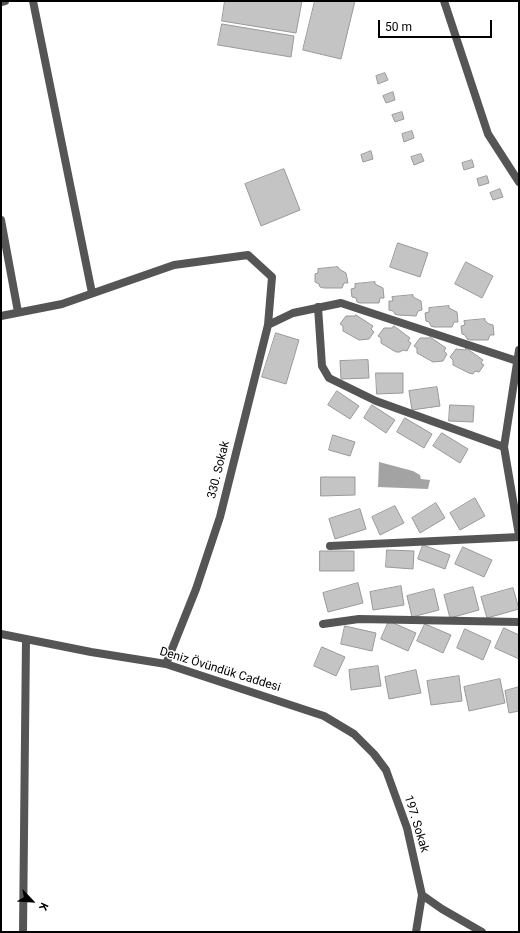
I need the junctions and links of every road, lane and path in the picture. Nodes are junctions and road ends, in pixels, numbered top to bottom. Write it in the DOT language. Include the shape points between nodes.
graph roads {
  1 [pos="5,1"];
  2 [pos="33,1"];
  3 [pos="444,1"];
  4 [pos="1,2"];
  5 [pos="519,182"];
  6 [pos="1,220"];
  7 [pos="92,294"];
  8 [pos="318,307"];
  9 [pos="18,312"];
  10 [pos="1,316"];
  11 [pos="268,325"];
  12 [pos="519,350"];
  13 [pos="517,361"];
  14 [pos="504,447"];
  15 [pos="519,536"];
  16 [pos="330,546"];
  17 [pos="519,622"];
  18 [pos="323,624"];
  19 [pos="1,634"];
  20 [pos="26,639"];
  21 [pos="166,664"];
  22 [pos="354,734"];
  23 [pos="422,895"];
  24 [pos="23,932"];
  25 [pos="416,932"];
  26 [pos="482,932"];
  1 -- 4 [label="street"];
  2 -- 7 [label="street"];
  3 -- 5 [label="street" via="488,134"];
  6 -- 9 [label="street"];
  7 -- 9 [label="street" via="62,304"];
  7 -- 11 [label="street, 330. Sokak" via="174,265 248,255 272,277"];
  8 -- 11 [label="street" via="293,313"];
  8 -- 13 [label="street" via="341,302"];
  8 -- 14 [label="street" via="322,366 329,378 376,401"];
  9 -- 10 [label="street"];
  11 -- 21 [label="street, 330. Sokak" via="220,517 196,589"];
  12 -- 13 [label="street"];
  13 -- 14 [label="street"];
  14 -- 15 [label="street"];
  15 -- 16 [label="street"];
  17 -- 18 [label="street" via="359,619"];
  19 -- 20 [label="street, Deniz Övündük Caddesi"];
  20 -- 21 [label="street, Deniz Övündük Caddesi"];
  20 -- 24 [label="street"];
  21 -- 22 [label="street, Deniz Övündük Caddesi" via="324,716"];
  22 -- 23 [label="street, 197. Sokak" via="386,770 407,828"];
  23 -- 25 [label="street, 197. Sokak"];
  23 -- 26 [label="street"];
}
